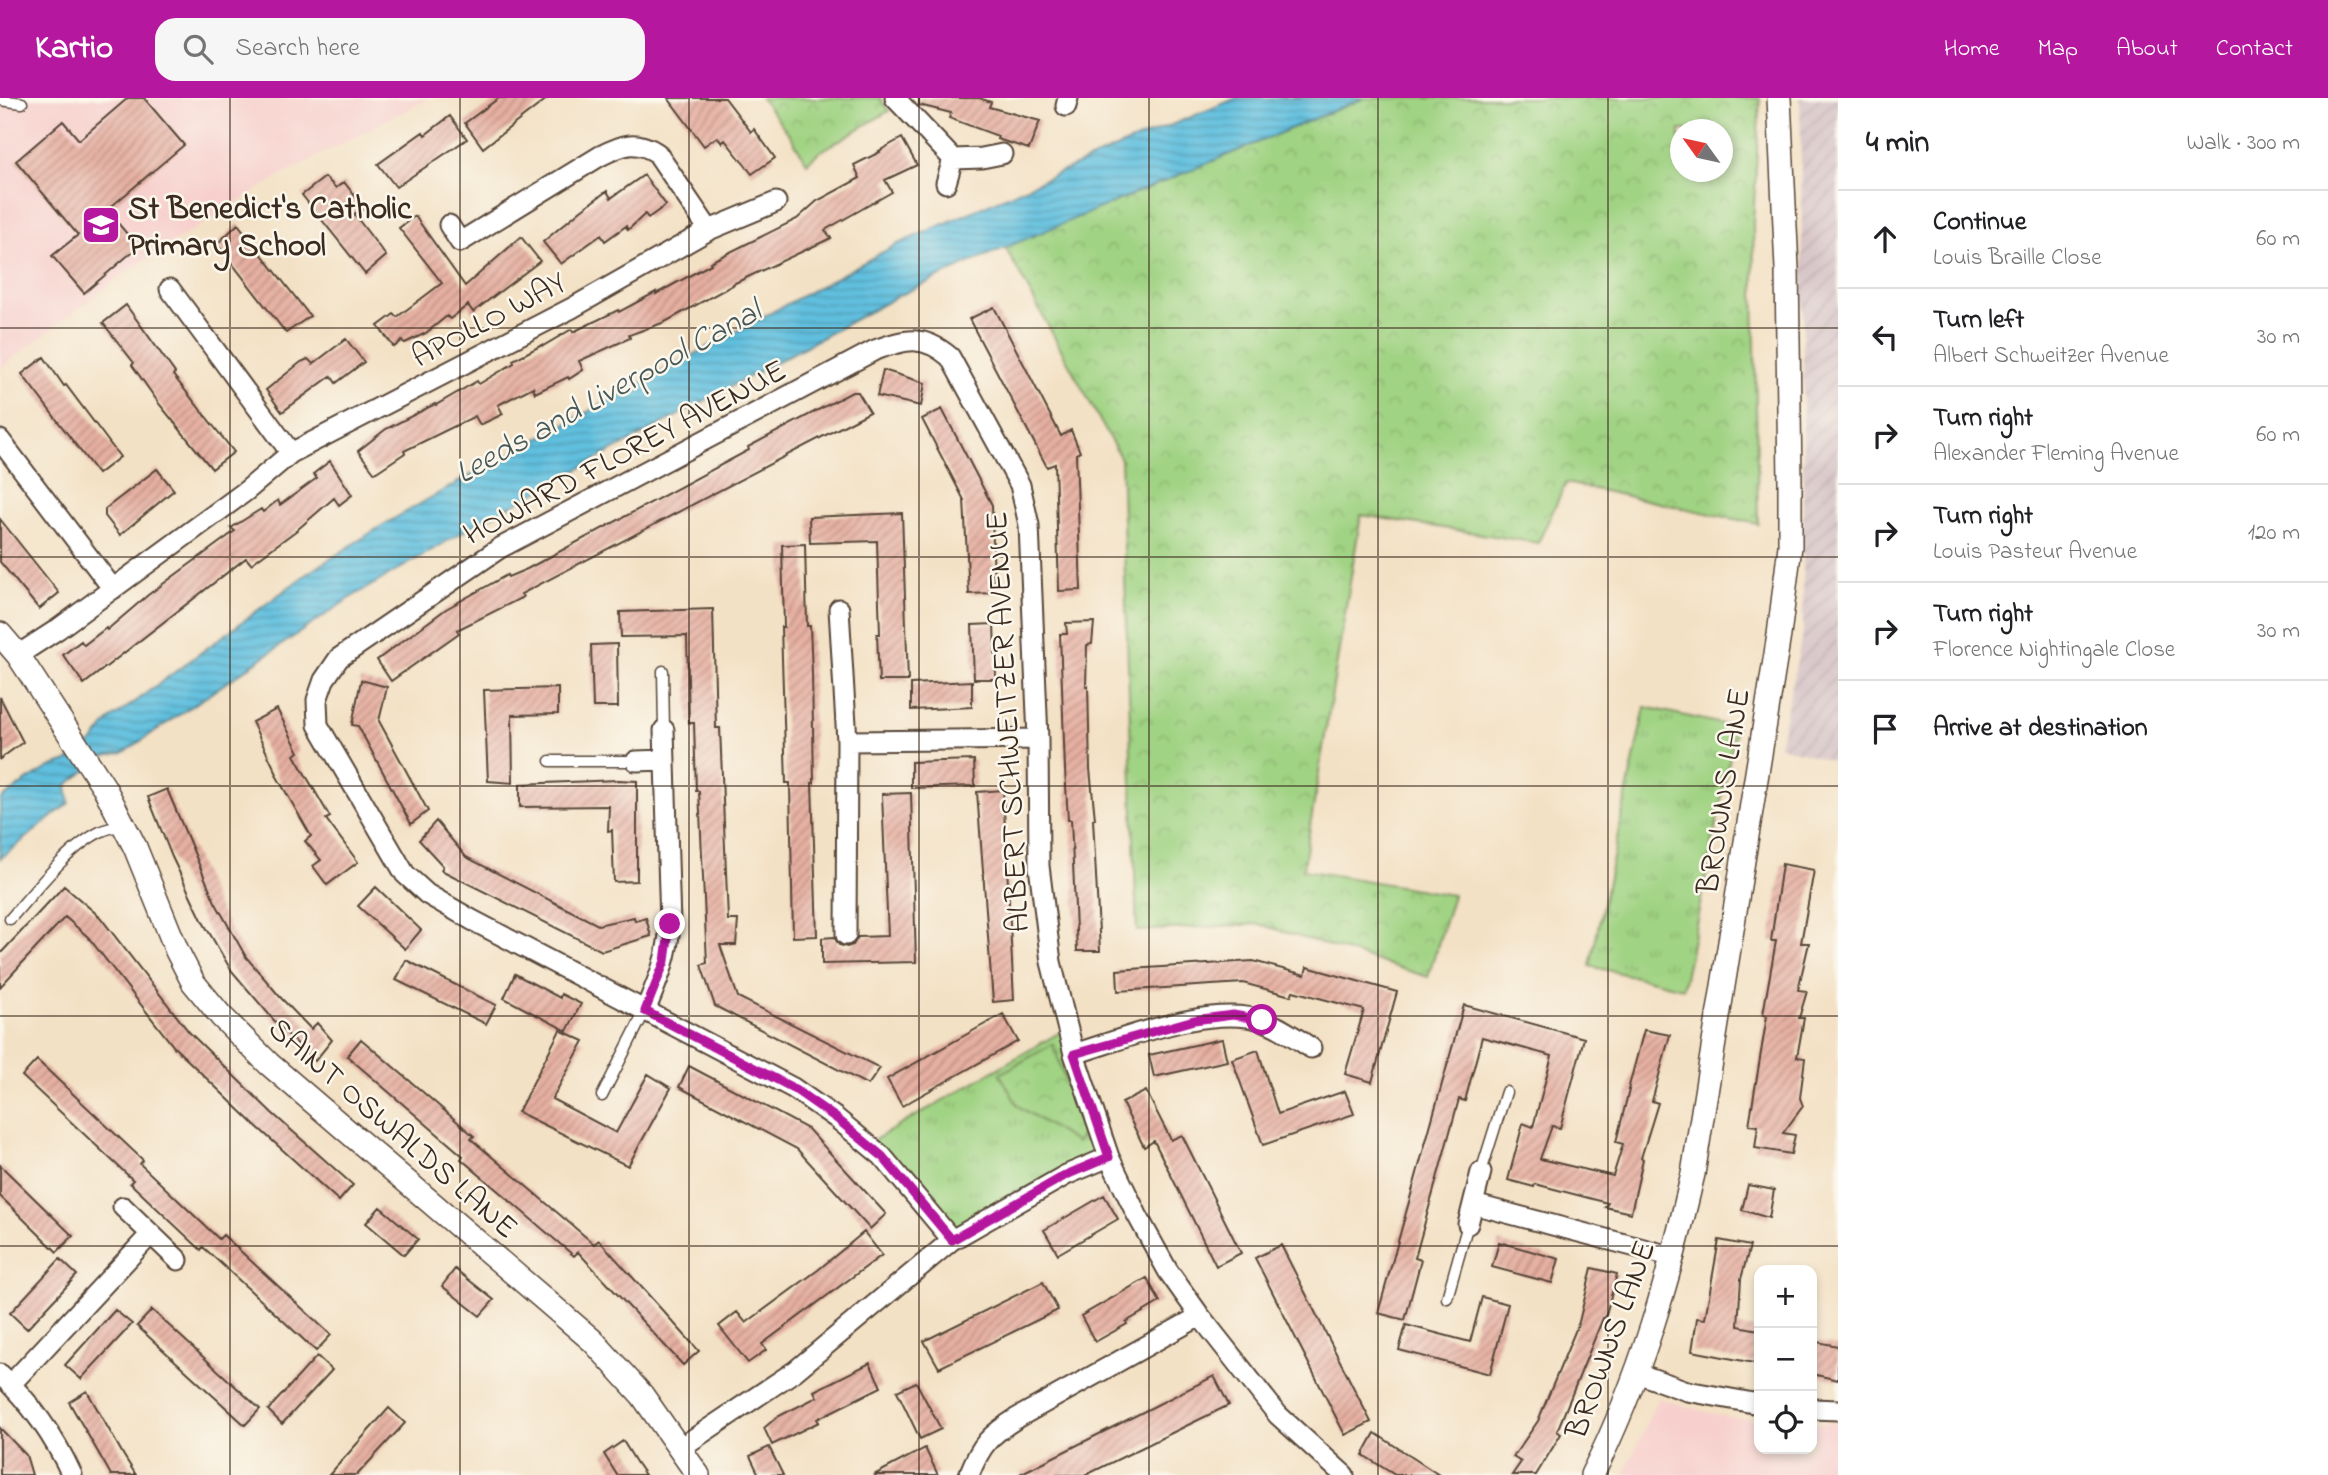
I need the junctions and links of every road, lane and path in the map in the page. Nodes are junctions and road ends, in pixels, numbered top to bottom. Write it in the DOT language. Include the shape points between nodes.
graph roads {
  1 [pos="895,98"];
  2 [pos="1779,98"];
  3 [pos="0,100"];
  4 [pos="22,103"];
  5 [pos="1002,154"];
  6 [pos="953,159"];
  7 [pos="946,183"];
  8 [pos="776,202"];
  9 [pos="449,225"];
  10 [pos="709,230"];
  11 [pos="170,289"];
  12 [pos="950,357"];
  13 [pos="0,440"];
  14 [pos="291,453"];
  15 [pos="113,589"];
  16 [pos="839,609"];
  17 [pos="0,634"];
  18 [pos="18,655"];
  19 [pos="663,671"];
  20 [pos="664,730"];
  21 [pos="1038,739"];
  22 [pos="847,741"];
  23 [pos="664,760"];
  24 [pos="550,761"];
  25 [pos="636,761"];
  26 [pos="123,825"];
  27 [pos="10,919"];
  28 [pos="846,935"];
  29 [pos="645,1011"];
  30 [pos="1311,1048"];
  31 [pos="1074,1054"];
  32 [pos="1506,1092"];
  33 [pos="602,1096"];
  34 [pos="1109,1157"];
  35 [pos="1481,1172"];
  36 [pos="1473,1204"];
  37 [pos="123,1206"];
  38 [pos="1468,1224"];
  39 [pos="150,1235"];
  40 [pos="952,1240"];
  41 [pos="1674,1257"];
  42 [pos="178,1260"];
  43 [pos="1447,1298"];
  44 [pos="1200,1316"];
  45 [pos="1637,1373"];
  46 [pos="6,1379"];
  47 [pos="1754,1403"];
  48 [pos="1817,1409"];
  49 [pos="1838,1410"];
  50 [pos="680,1448"];
  51 [pos="72,1475"];
  52 [pos="698,1475"];
  53 [pos="969,1475"];
  54 [pos="1344,1475"];
  55 [pos="1592,1475"];
  1 -- 6 [label="street"];
  2 -- 41 [label="street, BROWNS LANE" via="1787,269 1790,546 1695,1161"];
  3 -- 4 [label="lane"];
  5 -- 6 [label="street"];
  6 -- 7 [label="street"];
  8 -- 10 [label="street, APOLLO WAY"];
  9 -- 10 [label="street" via="460,242 623,145 645,146 657,153"];
  10 -- 14 [label="street, APOLLO WAY" via="572,309"];
  11 -- 14 [label="street"];
  12 -- 21 [label="street, ALBERT SCHWEITZER AVENUE" via="1020,485 1029,525"];
  12 -- 29 [label="street, HOWARD FLOREY AVENUE" via="922,341 903,340 875,350 500,548 339,658 324,680 317,700 318,724 405,874 427,894 472,920"];
  13 -- 15 [label="street"];
  14 -- 15 [label="street, APOLLO WAY"];
  15 -- 18 [label="street, APOLLO WAY"];
  16 -- 22 [label="street"];
  17 -- 18 [label="street, SAINT OSWALDS LANE"];
  18 -- 26 [label="street, SAINT OSWALDS LANE" via="104,787"];
  19 -- 20 [label="lane"];
  20 -- 23 [label="street"];
  21 -- 22 [label="street"];
  21 -- 31 [label="street, ALBERT SCHWEITZER AVENUE" via="1039,866 1051,962"];
  22 -- 28 [label="street"];
  23 -- 25 [label="street"];
  23 -- 29 [label="street" via="670,924 665,961"];
  24 -- 25 [label="lane"];
  26 -- 27 [label="lane" via="85,842"];
  26 -- 50 [label="street, SAINT OSWALDS LANE" via="177,951 193,982 221,1016 269,1064 593,1341 642,1395"];
  29 -- 33 [label="lane"];
  29 -- 40 [label="street" via="793,1088 836,1118 882,1156"];
  30 -- 31 [label="street" via="1262,1020 1233,1015 1160,1028"];
  31 -- 34 [label="street, ALBERT SCHWEITZER AVENUE"];
  32 -- 35 [label="lane"];
  34 -- 40 [label="street" via="1066,1175"];
  34 -- 44 [label="street, ALBERT SCHWEITZER AVENUE" via="1168,1271"];
  35 -- 36 [label="street"];
  36 -- 38 [label="street"];
  36 -- 41 [label="street"];
  37 -- 39 [label="street"];
  38 -- 43 [label="lane"];
  39 -- 42 [label="street"];
  39 -- 46 [label="street"];
  40 -- 50 [label="street" via="795,1371"];
  41 -- 45 [label="street, BROWNS LANE"];
  44 -- 53 [label="street" via="993,1433"];
  44 -- 54 [label="street, ALBERT SCHWEITZER AVENUE" via="1278,1415"];
  45 -- 47 [label="street" via="1687,1391"];
  45 -- 55 [label="street, BROWNS LANE"];
  46 -- 51 [label="street" via="45,1426"];
  48 -- 49 [label="street"];
  50 -- 52 [label="street, SAINT OSWALDS LANE"];
}
